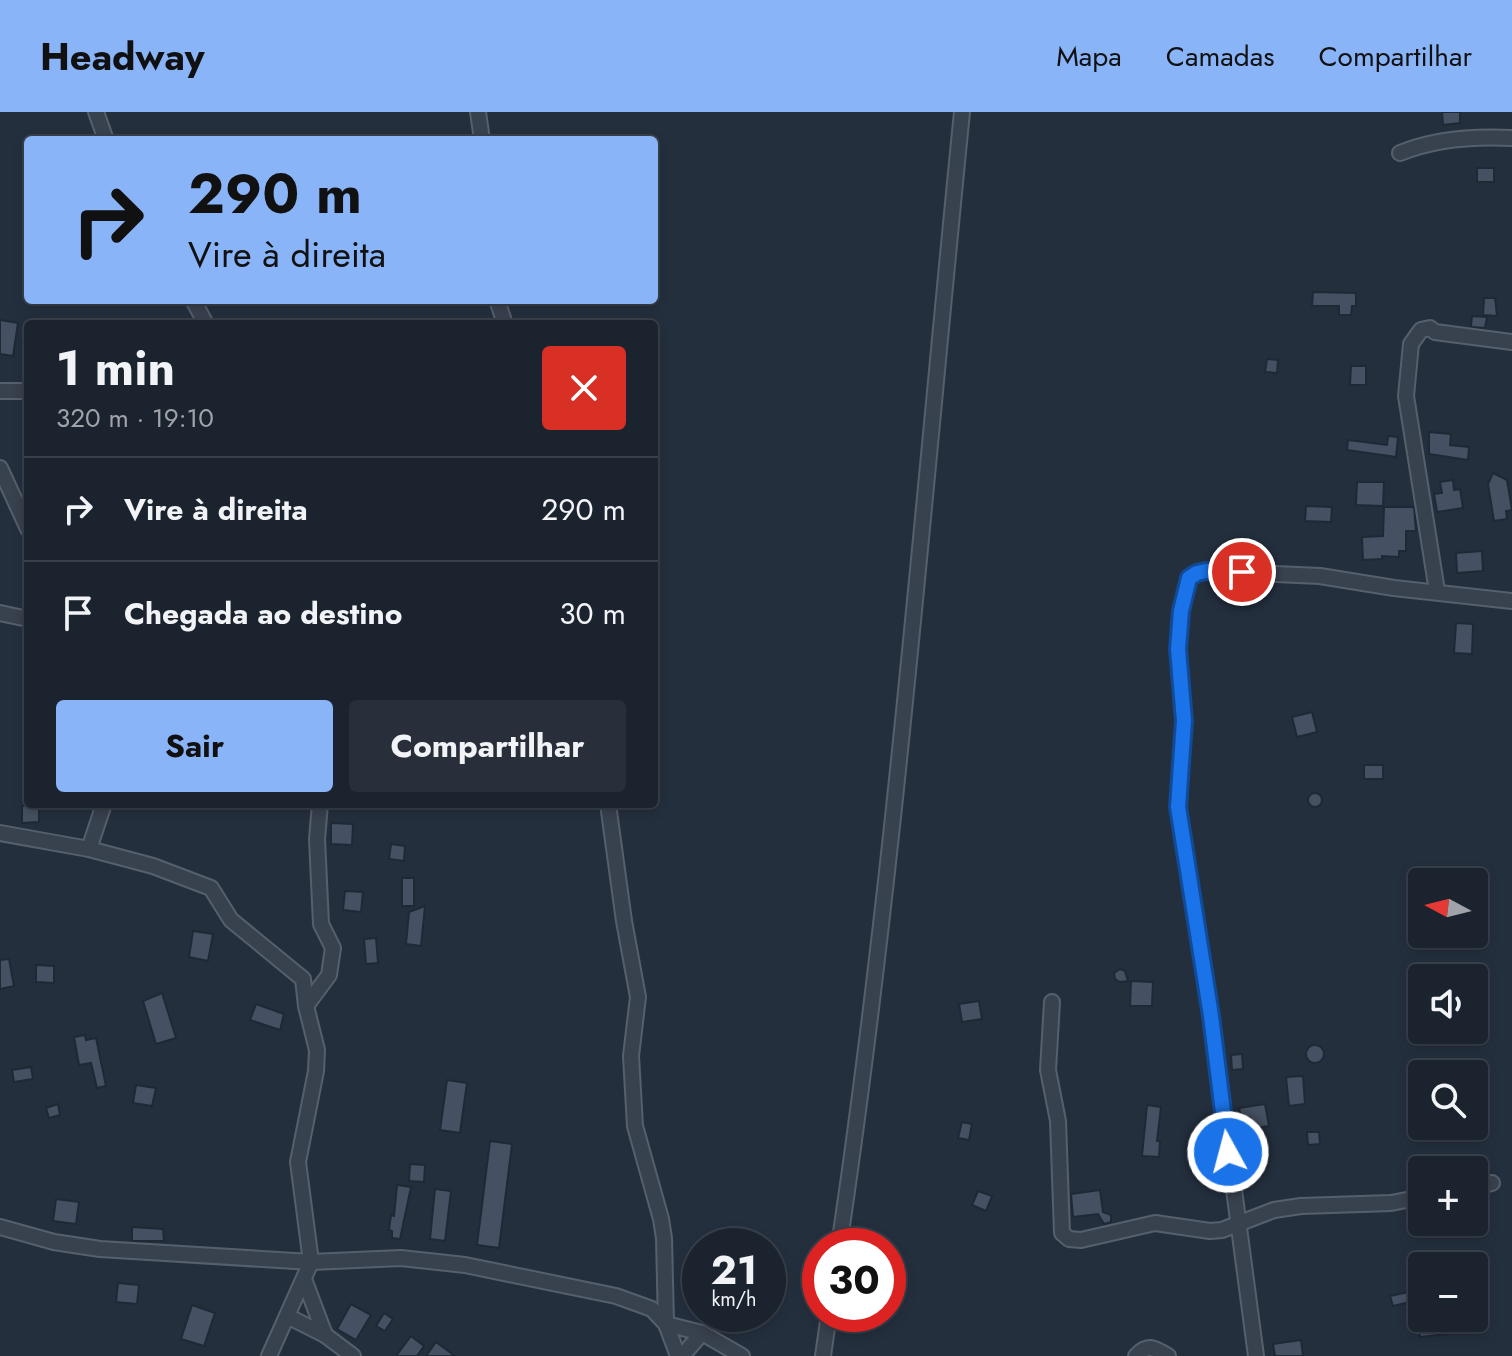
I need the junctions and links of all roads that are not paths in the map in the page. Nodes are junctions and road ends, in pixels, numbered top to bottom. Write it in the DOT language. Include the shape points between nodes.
graph roads {
  1 [pos="96,112"];
  2 [pos="478,112"];
  3 [pos="962,112"];
  4 [pos="105,136"];
  5 [pos="481,136"];
  6 [pos="1512,138"];
  7 [pos="1400,153"];
  8 [pos="1512,342"];
  9 [pos="0,391"];
  10 [pos="24,391"];
  11 [pos="0,468"];
  12 [pos="24,520"];
  13 [pos="1437,591"];
  14 [pos="1512,601"];
  15 [pos="0,613"];
  16 [pos="24,618"];
  17 [pos="103,808"];
  18 [pos="320,808"];
  19 [pos="609,808"];
  20 [pos="0,833"];
  21 [pos="89,849"];
  22 [pos="1052,1002"];
  23 [pos="306,1006"];
  24 [pos="1492,1183"];
  25 [pos="1488,1184"];
  26 [pos="1408,1200"];
  27 [pos="1237,1225"];
  28 [pos="0,1227"];
  29 [pos="842,1228"];
  30 [pos="311,1262"];
  31 [pos="304,1279"];
  32 [pos="287,1316"];
  33 [pos="666,1324"];
  34 [pos="826,1332"];
  35 [pos="702,1333"];
  36 [pos="325,1335"];
  37 [pos="269,1356"];
  38 [pos="353,1356"];
  39 [pos="680,1356"];
  40 [pos="742,1356"];
  41 [pos="823,1356"];
  42 [pos="1136,1356"];
  43 [pos="1168,1356"];
  44 [pos="1256,1356"];
  1 -- 4 [label="street"];
  2 -- 5 [label="street"];
  3 -- 29 [label="street" via="900,755"];
  6 -- 7 [label="street" via="1419,145"];
  8 -- 13 [label="street" via="1430,328 1421,330 1411,344 1406,396"];
  9 -- 10 [label="street"];
  11 -- 12 [label="street"];
  13 -- 14 [label="street"];
  13 -- 27 [label="street" via="1320,576 1206,571 1189,578 1184,591 1178,649 1184,721 1178,807"];
  15 -- 16 [label="street"];
  17 -- 21 [label="street"];
  18 -- 23 [label="street" via="321,924 333,948 329,975"];
  19 -- 33 [label="street" via="637,983 631,1056 635,1126 664,1238"];
  20 -- 21 [label="street"];
  21 -- 23 [label="street" via="211,888 231,920 303,979"];
  22 -- 27 [label="street" via="1048,1070 1058,1121 1062,1233 1081,1240 1155,1223 1210,1231"];
  23 -- 30 [label="street" via="317,1061 298,1162"];
  24 -- 25 [label="street"];
  26 -- 27 [label="street" via="1301,1206"];
  27 -- 44 [label="street"];
  28 -- 30 [label="street" via="100,1249"];
  30 -- 31 [label="street"];
  30 -- 33 [label="street" via="401,1258 465,1265 616,1296 652,1309"];
  31 -- 32 [label="street"];
  31 -- 36 [label="street"];
  32 -- 36 [label="street"];
  32 -- 37 [label="street"];
  33 -- 35 [label="street"];
  33 -- 39 [label="street"];
  34 -- 41 [label="street"];
  35 -- 39 [label="street"];
  35 -- 40 [label="street"];
  36 -- 38 [label="street"];
  42 -- 43 [label="street" via="1152,1347"];
}
